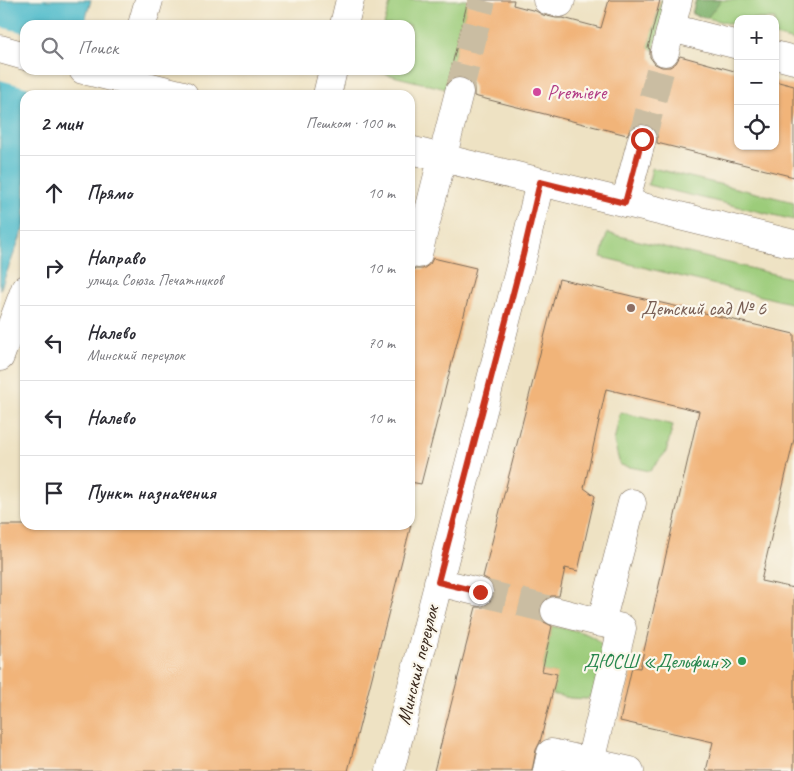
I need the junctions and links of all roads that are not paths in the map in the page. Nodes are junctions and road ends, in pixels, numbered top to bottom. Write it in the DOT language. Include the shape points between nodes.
graph roads {
  1 [pos="149,0"];
  2 [pos="350,0"];
  3 [pos="547,0"];
  4 [pos="561,0"];
  5 [pos="678,0"];
  6 [pos="143,20"];
  7 [pos="345,20"];
  8 [pos="734,45"];
  9 [pos="0,49"];
  10 [pos="20,55"];
  11 [pos="779,56"];
  12 [pos="794,60"];
  13 [pos="128,75"];
  14 [pos="332,75"];
  15 [pos="170,90"];
  16 [pos="328,90"];
  17 [pos="459,92"];
  18 [pos="642,139"];
  19 [pos="415,151"];
  20 [pos="443,158"];
  21 [pos="540,182"];
  22 [pos="625,203"];
  23 [pos="794,244"];
  24 [pos="418,254"];
  25 [pos="20,303"];
  26 [pos="0,357"];
  27 [pos="632,503"];
  28 [pos="438,582"];
  29 [pos="480,592"];
  30 [pos="556,611"];
  31 [pos="602,622"];
  32 [pos="590,762"];
  33 [pos="390,771"];
  34 [pos="546,771"];
  35 [pos="630,771"];
  1 -- 6 [label="street"];
  2 -- 7 [label="street"];
  3 -- 4 [label="street" via="560,3"];
  5 -- 8 [label="street" via="668,40"];
  9 -- 10 [label="street"];
  11 -- 12 [label="street"];
  13 -- 15 [label="street"];
  14 -- 16 [label="street"];
  17 -- 20 [label="street"];
  18 -- 22 [label="street"];
  19 -- 20 [label="street"];
  20 -- 21 [label="street"];
  20 -- 24 [label="street"];
  21 -- 22 [label="street"];
  21 -- 28 [label="street, Минский переулок"];
  22 -- 23 [label="street"];
  25 -- 26 [label="street"];
  27 -- 31 [label="street"];
  28 -- 29 [label="street"];
  28 -- 33 [label="street, Минский переулок"];
  30 -- 31 [label="street"];
  31 -- 32 [label="street" via="622,628"];
  32 -- 34 [label="street" via="551,753"];
  32 -- 35 [label="street"];
}
